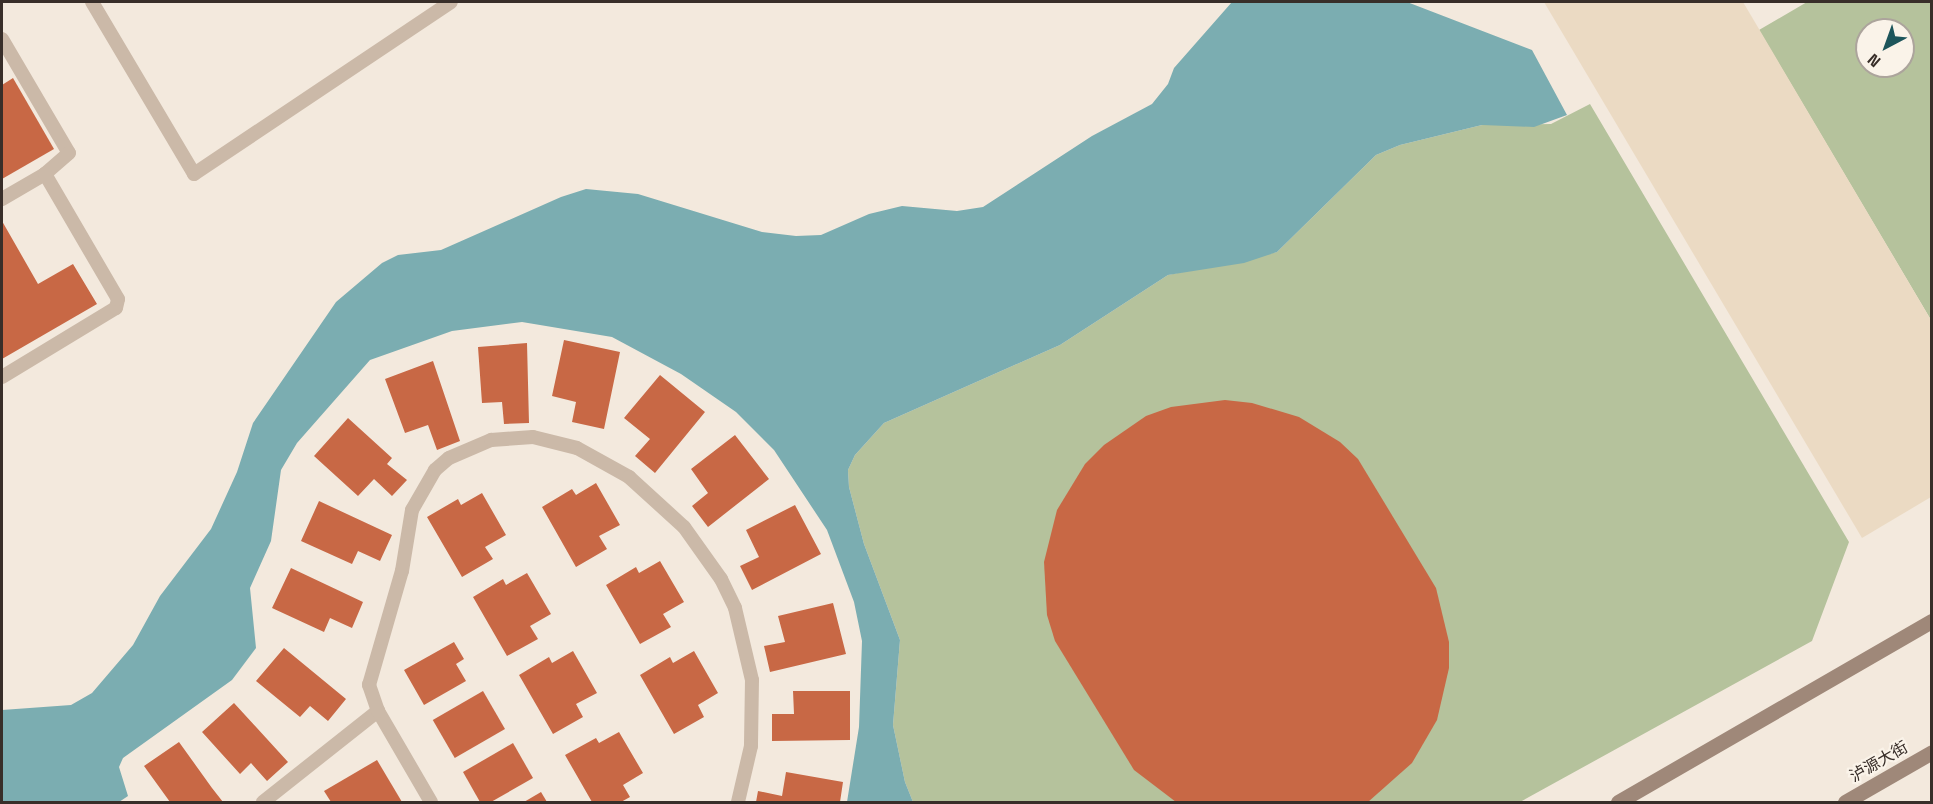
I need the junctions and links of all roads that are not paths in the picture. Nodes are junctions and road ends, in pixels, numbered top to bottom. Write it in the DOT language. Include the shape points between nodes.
graph roads {
  1 [pos="92,2"];
  2 [pos="451,2"];
  3 [pos="2,39"];
  4 [pos="45,174"];
  5 [pos="2,199"];
  6 [pos="2,377"];
  7 [pos="1932,621"];
  8 [pos="378,711"];
  9 [pos="1932,752"];
  10 [pos="263,802"];
  11 [pos="432,802"];
  12 [pos="738,802"];
  13 [pos="1618,802"];
  14 [pos="1845,802"];
  1 -- 2 [label="lane" via="194,174"];
  3 -- 4 [label="lane" via="69,153"];
  4 -- 5 [label="lane"];
  4 -- 6 [label="lane" via="118,299 116,308"];
  7 -- 13 [label="main road"];
  8 -- 10 [label="lane"];
  8 -- 11 [label="lane"];
  8 -- 12 [label="lane" via="369,685 400,581 418,496 435,470 471,447 512,437 556,441 577,448 629,477 658,501 684,527 721,579 735,608 752,680 751,746"];
  9 -- 14 [label="main road, 泸源大街"];
}
